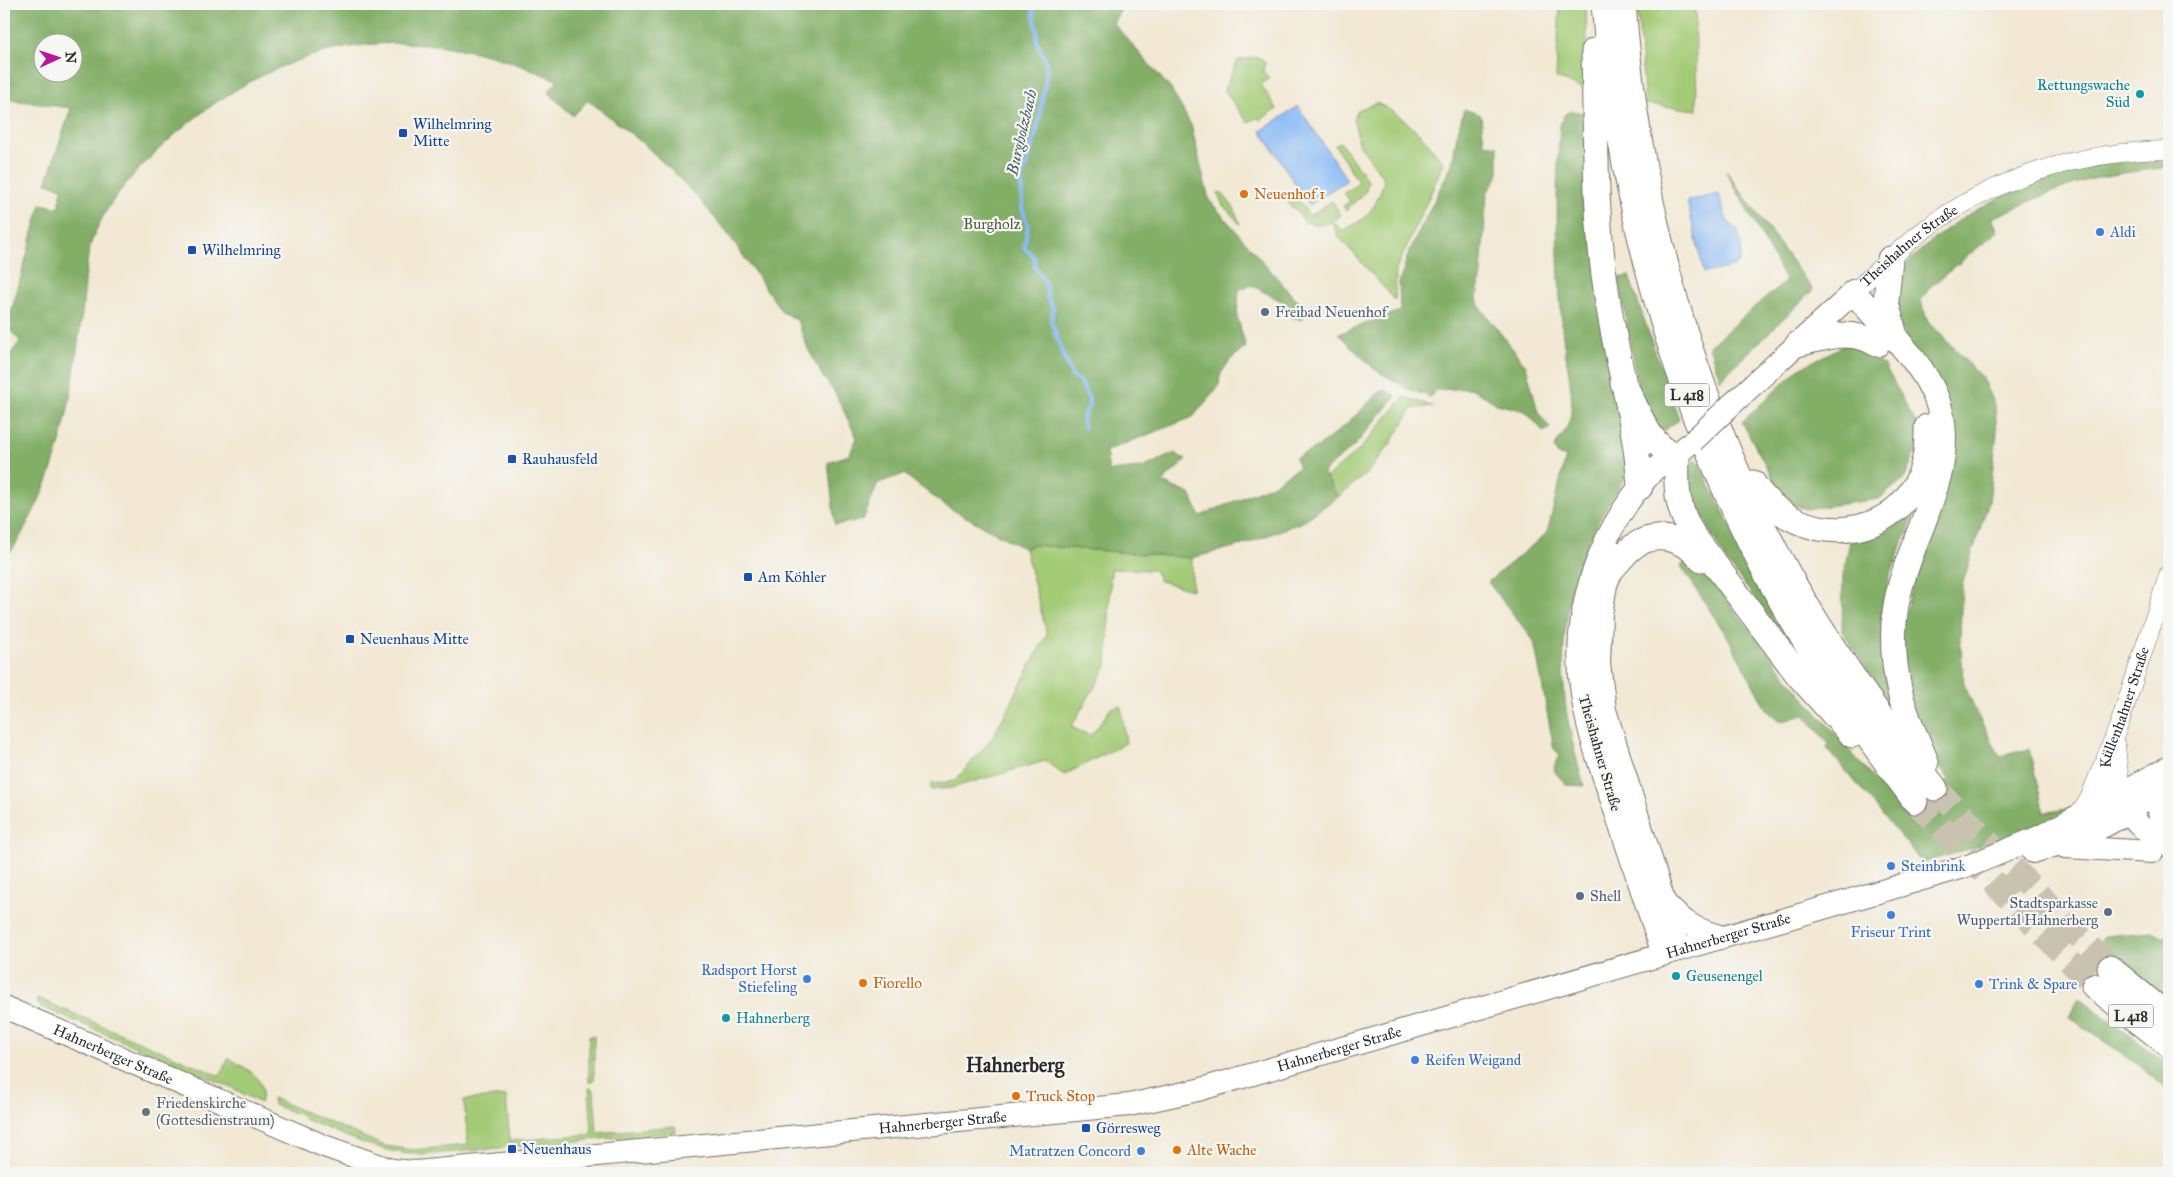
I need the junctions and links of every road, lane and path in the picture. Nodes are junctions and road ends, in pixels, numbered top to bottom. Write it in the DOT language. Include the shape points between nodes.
graph roads {
  1 [pos="1595,4"];
  2 [pos="1604,4"];
  3 [pos="1623,4"];
  4 [pos="1615,109"];
  5 [pos="2169,150"];
  6 [pos="1890,259"];
  7 [pos="1848,298"];
  8 [pos="1887,342"];
  9 [pos="1798,344"];
  10 [pos="1623,382"];
  11 [pos="1724,436"];
  12 [pos="1685,448"];
  13 [pos="1640,487"];
  14 [pos="1612,569"];
  15 [pos="2169,573"];
  16 [pos="1723,576"];
  17 [pos="2112,757"];
  18 [pos="2163,776"];
  19 [pos="1925,794"];
  20 [pos="2113,808"];
  21 [pos="2049,848"];
  22 [pos="1638,849"];
  23 [pos="2165,851"];
  24 [pos="1971,864"];
  25 [pos="1656,907"];
  26 [pos="1724,937"];
  27 [pos="1671,952"];
  28 [pos="1628,965"];
  29 [pos="4,1006"];
  30 [pos="2169,1017"];
  31 [pos="2169,1045"];
  1 -- 4 [label="highway, L 418" via="1593,16"];
  2 -- 4 [label="highway, L 418"];
  3 -- 4 [label="highway, L 418"];
  4 -- 10 [label="highway, L 418" via="1598,205 1602,261"];
  4 -- 11 [label="highway, L 418" via="1648,188 1667,270"];
  4 -- 19 [label="highway, L 418" via="1631,202 1662,320 1691,406 1727,493 1772,586 1862,730"];
  5 -- 6 [label="street, Theishahner Straße" via="2096,156 2037,170 1954,210"];
  6 -- 7 [label="street, Theishahner Straße"];
  6 -- 8 [label="highway, L 418"];
  7 -- 8 [label="highway, L 418"];
  7 -- 9 [label="main road, Theishahner Straße"];
  8 -- 9 [label="highway, L 418" via="1838,335"];
  8 -- 11 [label="highway, L 418" via="1921,404 1927,427 1925,460 1915,484 1906,498 1887,515 1862,526 1836,530 1815,528 1793,520 1760,494"];
  8 -- 19 [label="highway, L 418" via="1912,358 1928,381 1943,423 1942,464 1905,567 1894,626 1900,693"];
  9 -- 12 [label="main road, Theishahner Straße, bridge"];
  10 -- 12 [label="highway" via="1645,426 1663,450"];
  10 -- 13 [label="highway, L 418"];
  11 -- 19 [label="highway, L 418" via="1765,529 1810,612 1876,711"];
  12 -- 13 [label="main road, Theishahner Straße" via="1656,468"];
  12 -- 14 [label="main road, Theishahner Straße" via="1633,523"];
  12 -- 16 [label="highway" via="1676,484 1680,509 1694,536"];
  13 -- 22 [label="main road, Theishahner Straße" via="1621,514 1590,578 1581,628 1582,695 1604,772"];
  14 -- 16 [label="highway" via="1638,544 1667,538 1687,545"];
  14 -- 22 [label="main road, Theishahner Straße" via="1601,614 1599,663 1605,710"];
  15 -- 17 [label="street, Küllenhahner Straße" via="2114,738"];
  16 -- 19 [label="highway" via="1832,714"];
  17 -- 18 [label="street" via="2138,774"];
  17 -- 20 [label="street"];
  17 -- 20 [label="street" via="2089,799"];
  18 -- 20 [label="main road"];
  18 -- 23 [label="main road" via="2158,814"];
  20 -- 21 [label="main road, Hahnerberger Straße"];
  20 -- 23 [label="main road" via="2136,845"];
  20 -- 24 [label="main road, Hahnerberger Straße"];
  21 -- 23 [label="main road"];
  21 -- 24 [label="main road, Hahnerberger Straße"];
  22 -- 25 [label="main road, Theishahner Straße"];
  24 -- 26 [label="main road, Hahnerberger Straße"];
  25 -- 26 [label="main road" via="1694,928"];
  25 -- 27 [label="main road, Theishahner Straße"];
  25 -- 28 [label="main road" via="1641,944"];
  26 -- 27 [label="main road, Hahnerberger Straße"];
  27 -- 28 [label="main road, Hahnerberger Straße"];
  28 -- 29 [label="main road, Hahnerberger Straße" via="1149,1102 415,1172 392,1170 324,1146"];
  30 -- 31 [label="highway, L 418" via="2102,977"];
}
